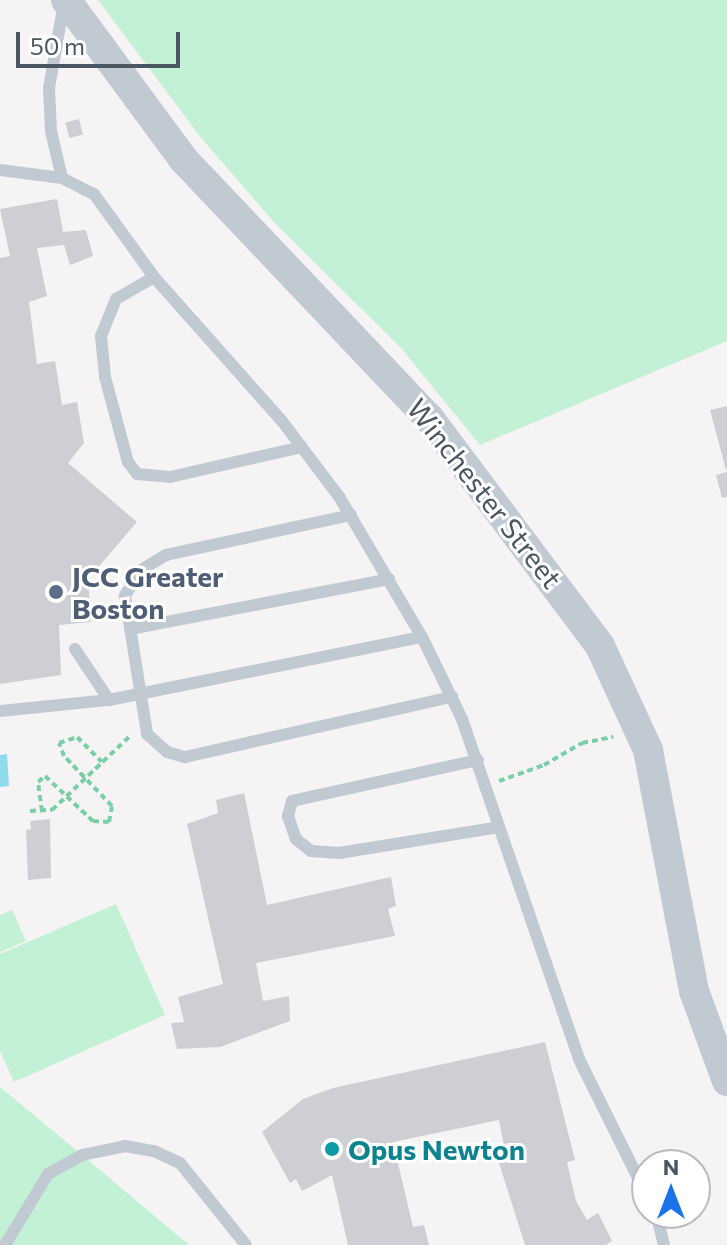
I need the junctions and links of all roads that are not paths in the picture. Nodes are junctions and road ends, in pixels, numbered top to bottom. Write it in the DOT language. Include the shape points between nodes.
graph roads {
  1 [pos="65,0"];
  2 [pos="0,170"];
  3 [pos="62,178"];
  4 [pos="154,277"];
  5 [pos="302,447"];
  6 [pos="351,515"];
  7 [pos="389,579"];
  8 [pos="130,629"];
  9 [pos="422,637"];
  10 [pos="75,649"];
  11 [pos="452,697"];
  12 [pos="142,698"];
  13 [pos="109,700"];
  14 [pos="0,711"];
  15 [pos="478,760"];
  16 [pos="499,827"];
  17 [pos="727,1081"];
  18 [pos="631,1164"];
  19 [pos="5,1245"];
  20 [pos="246,1245"];
  1 -- 3 [label="lane" via="49,88 51,131"];
  1 -- 17 [label="street, Winchester Street" via="184,160 429,418 587,625 642,731 694,991"];
  2 -- 3 [label="lane"];
  3 -- 4 [label="lane" via="94,194"];
  4 -- 5 [label="lane"];
  4 -- 5 [label="lane" via="116,299 101,336 109,391 128,462 137,474 170,477"];
  5 -- 6 [label="lane"];
  6 -- 7 [label="lane"];
  6 -- 8 [label="lane" via="166,555 141,570 125,596"];
  7 -- 8 [label="lane"];
  7 -- 9 [label="lane"];
  8 -- 12 [label="lane"];
  9 -- 11 [label="lane"];
  9 -- 12 [label="lane"];
  10 -- 13 [label="lane"];
  11 -- 12 [label="lane" via="185,757 167,752 147,734"];
  11 -- 15 [label="lane"];
  12 -- 13 [label="lane"];
  13 -- 14 [label="lane"];
  15 -- 16 [label="lane"];
  15 -- 16 [label="lane" via="292,801 288,816 296,839 311,851 339,853"];
  16 -- 18 [label="lane" via="579,1059"];
  19 -- 20 [label="lane" via="48,1174 82,1155 125,1146 180,1163"];
}
